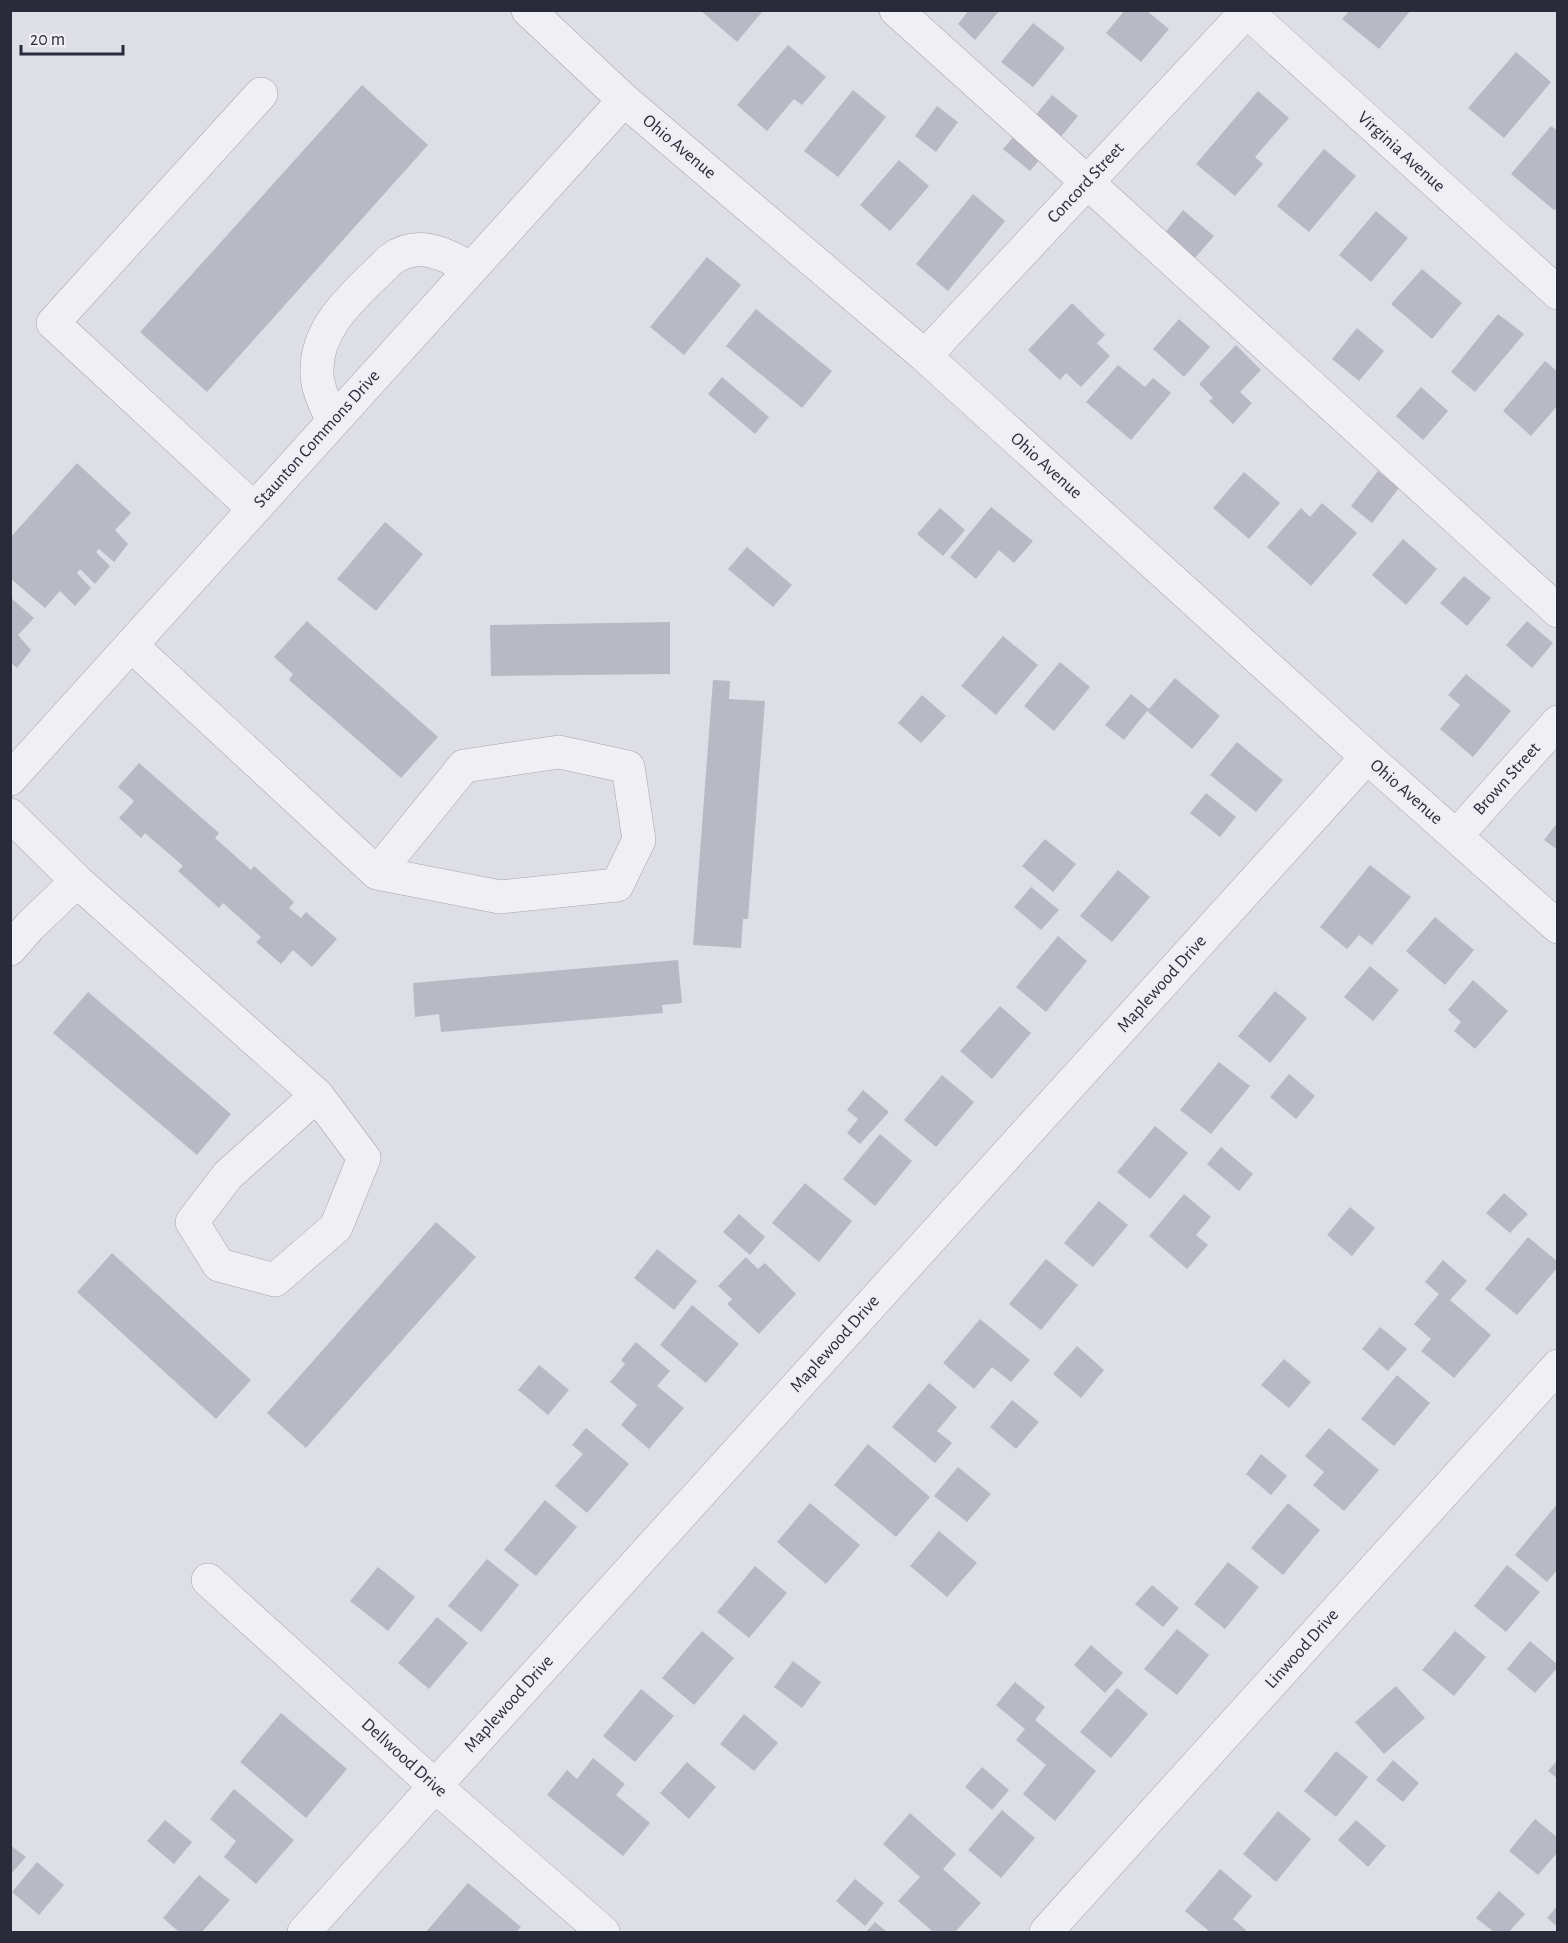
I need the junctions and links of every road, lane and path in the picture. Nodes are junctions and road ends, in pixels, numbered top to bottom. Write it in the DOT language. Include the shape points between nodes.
graph roads {
  1 [pos="528,10"];
  2 [pos="896,10"];
  3 [pos="1246,11"];
  4 [pos="261,94"];
  5 [pos="624,100"];
  6 [pos="1087,182"];
  7 [pos="471,268"];
  8 [pos="1557,293"];
  9 [pos="925,356"];
  10 [pos="333,422"];
  11 [pos="254,509"];
  12 [pos="1557,611"];
  13 [pos="131,645"];
  14 [pos="1557,722"];
  15 [pos="1367,758"];
  16 [pos="10,779"];
  17 [pos="10,815"];
  18 [pos="1456,836"];
  19 [pos="377,873"];
  20 [pos="77,881"];
  21 [pos="1557,927"];
  22 [pos="10,949"];
  23 [pos="316,1095"];
  24 [pos="1557,1366"];
  25 [pos="208,1580"];
  26 [pos="435,1786"];
  27 [pos="304,1932"];
  28 [pos="603,1932"];
  29 [pos="1046,1932"];
  1 -- 5 [label="street, Ohio Avenue"];
  2 -- 6 [label="street"];
  3 -- 6 [label="street, Concord Street"];
  3 -- 8 [label="street, Virginia Avenue"];
  4 -- 11 [label="street" via="53,323"];
  5 -- 7 [label="street, Staunton Commons Drive"];
  5 -- 9 [label="street, Ohio Avenue"];
  6 -- 9 [label="street, Concord Street"];
  6 -- 12 [label="street"];
  7 -- 10 [label="street, Staunton Commons Drive"];
  7 -- 10 [label="street" via="429,250 400,253 333,319 321,341 317,375"];
  9 -- 15 [label="street, Ohio Avenue"];
  10 -- 11 [label="street, Staunton Commons Drive"];
  11 -- 13 [label="street, Staunton Commons Drive"];
  13 -- 16 [label="street, Staunton Commons Drive"];
  13 -- 19 [label="street"];
  14 -- 18 [label="street, Brown Street"];
  15 -- 18 [label="street, Ohio Avenue"];
  15 -- 26 [label="street, Maplewood Drive"];
  17 -- 20 [label="street"];
  18 -- 21 [label="street, Ohio Avenue"];
  19 -- 19 [label="street" via="500,897 616,885 639,840 628,767 559,752 464,766"];
  20 -- 22 [label="street"];
  20 -- 23 [label="street"];
  23 -- 23 [label="street" via="364,1158 336,1227 275,1280 219,1265 192,1222 228,1175"];
  24 -- 29 [label="street, Linwood Drive"];
  25 -- 26 [label="street, Dellwood Drive"];
  26 -- 27 [label="street, Maplewood Drive"];
  26 -- 28 [label="street, Dellwood Drive"];
}
